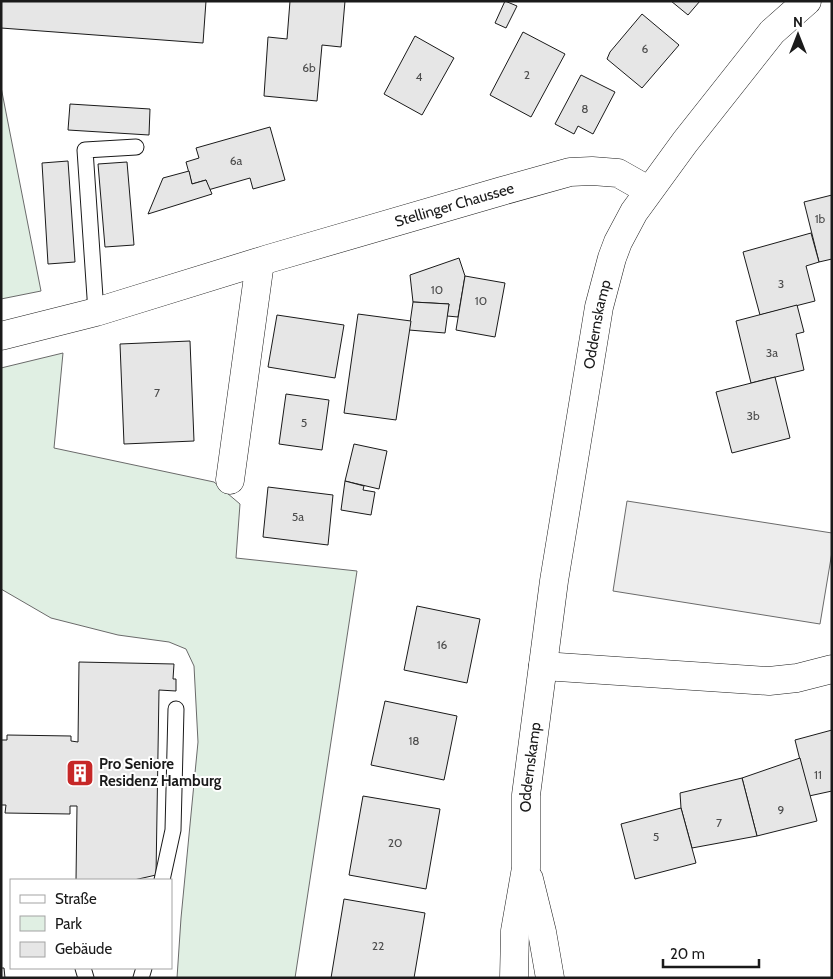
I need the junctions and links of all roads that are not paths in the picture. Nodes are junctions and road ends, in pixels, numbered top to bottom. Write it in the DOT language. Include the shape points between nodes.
graph roads {
  1 [pos="788,1"];
  2 [pos="807,1"];
  3 [pos="772,32"];
  4 [pos="136,147"];
  5 [pos="648,190"];
  6 [pos="260,262"];
  7 [pos="96,312"];
  8 [pos="1,336"];
  9 [pos="230,480"];
  10 [pos="543,666"];
  11 [pos="832,669"];
  12 [pos="176,709"];
  13 [pos="526,868"];
  14 [pos="162,879"];
  15 [pos="514,978"];
  16 [pos="550,978"];
  1 -- 3 [label="main road, Oddernskamp"];
  2 -- 3 [label="main road, Oddernskamp"];
  3 -- 5 [label="main road, Oddernskamp"];
  4 -- 7 [label="lane" via="85,150"];
  5 -- 6 [label="main road, Stellinger Chaussee" via="618,173 570,172"];
  5 -- 10 [label="main road, Oddernskamp" via="618,242 599,307"];
  6 -- 7 [label="main road, Stellinger Chaussee"];
  6 -- 9 [label="main road"];
  7 -- 8 [label="main road, Stellinger Chaussee"];
  10 -- 11 [label="main road" via="769,682"];
  10 -- 13 [label="main road, Oddernskamp" via="526,795"];
  12 -- 14 [label="lane" via="173,830"];
  13 -- 15 [label="main road, Oddernskamp" via="515,931"];
  13 -- 16 [label="main road, Oddernskamp"];
}
